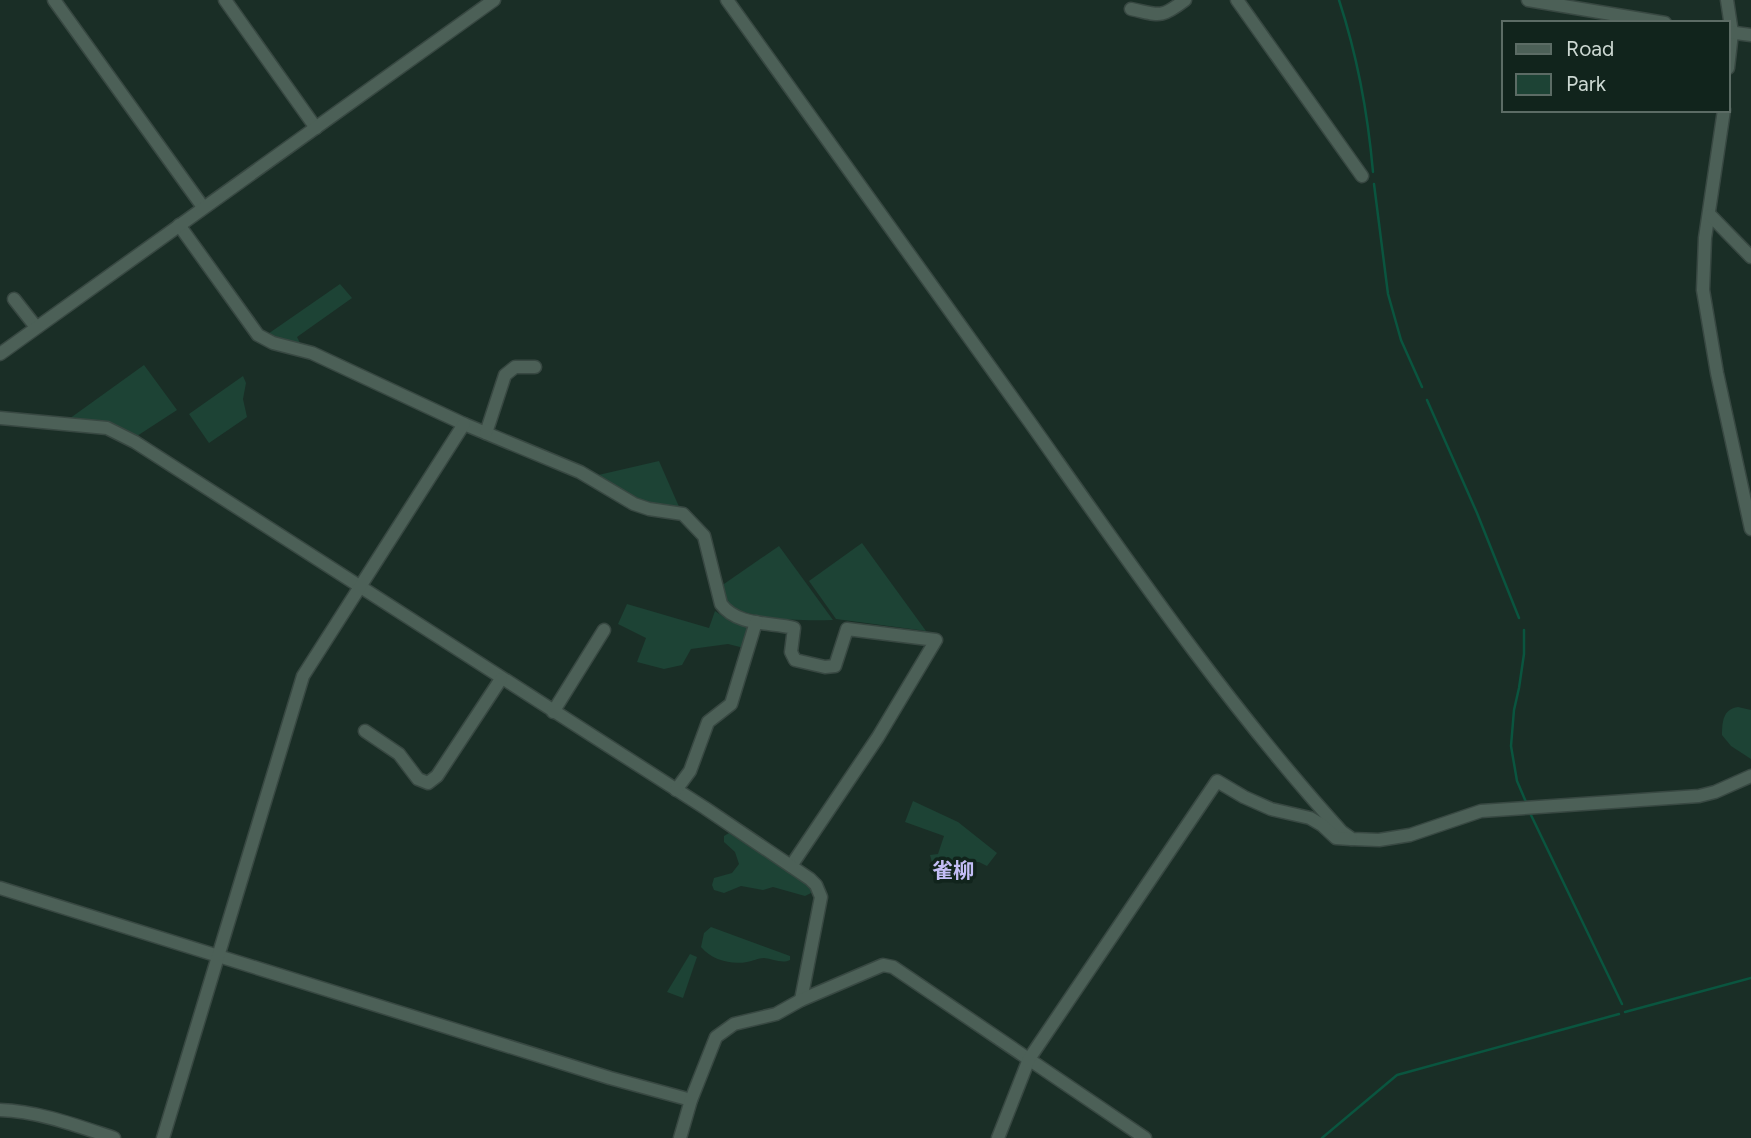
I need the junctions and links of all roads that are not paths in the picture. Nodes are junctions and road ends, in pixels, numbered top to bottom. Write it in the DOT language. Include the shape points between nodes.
graph roads {
  1 [pos="54,0"];
  2 [pos="225,0"];
  3 [pos="494,0"];
  4 [pos="727,0"];
  5 [pos="1185,0"];
  6 [pos="1237,0"];
  7 [pos="1528,0"];
  8 [pos="1727,0"];
  9 [pos="1130,9"];
  10 [pos="1653,21"];
  11 [pos="1729,21"];
  12 [pos="1730,33"];
  13 [pos="1751,35"];
  14 [pos="1724,112"];
  15 [pos="316,128"];
  16 [pos="1362,176"];
  17 [pos="203,207"];
  18 [pos="1710,215"];
  19 [pos="178,225"];
  20 [pos="1751,257"];
  21 [pos="14,299"];
  22 [pos="36,327"];
  23 [pos="0,354"];
  24 [pos="535,367"];
  25 [pos="0,418"];
  26 [pos="464,424"];
  27 [pos="486,433"];
  28 [pos="1751,529"];
  29 [pos="360,588"];
  30 [pos="756,622"];
  31 [pos="604,631"];
  32 [pos="501,679"];
  33 [pos="553,712"];
  34 [pos="365,731"];
  35 [pos="1751,776"];
  36 [pos="676,790"];
  37 [pos="1352,839"];
  38 [pos="791,866"];
  39 [pos="0,888"];
  40 [pos="218,956"];
  41 [pos="802,1000"];
  42 [pos="1029,1059"];
  43 [pos="691,1100"];
  44 [pos="0,1110"];
  45 [pos="114,1138"];
  46 [pos="163,1138"];
  47 [pos="680,1138"];
  48 [pos="998,1138"];
  49 [pos="1145,1138"];
  1 -- 17 [label="street"];
  2 -- 15 [label="street"];
  3 -- 15 [label="street"];
  4 -- 37 [label="street" via="1146,587 1308,795"];
  5 -- 9 [label="street" via="1167,14"];
  6 -- 16 [label="street"];
  7 -- 10 [label="street"];
  8 -- 11 [label="street"];
  12 -- 13 [label="street"];
  14 -- 18 [label="street"];
  15 -- 17 [label="street"];
  17 -- 19 [label="street"];
  18 -- 20 [label="street"];
  18 -- 28 [label="street" via="1702,262 1703,290"];
  19 -- 22 [label="street"];
  19 -- 26 [label="street" via="258,335 312,353"];
  21 -- 22 [label="street"];
  22 -- 23 [label="street"];
  24 -- 27 [label="street" via="515,367 505,375"];
  25 -- 29 [label="street" via="107,428"];
  26 -- 27 [label="street"];
  26 -- 29 [label="street"];
  27 -- 30 [label="street" via="580,472 634,504 683,514 704,536 721,604 737,618"];
  29 -- 32 [label="street"];
  29 -- 40 [label="street" via="303,676"];
  30 -- 36 [label="street" via="730,704 708,722 690,771"];
  30 -- 38 [label="street" via="794,628 791,656 825,667 838,663 847,629 936,640 878,737"];
  31 -- 33 [label="street"];
  32 -- 33 [label="street"];
  32 -- 34 [label="street" via="428,783 418,779 399,754"];
  33 -- 36 [label="street"];
  35 -- 37 [label="street" via="1699,796 1481,811 1410,835"];
  36 -- 38 [label="street"];
  37 -- 42 [label="street" via="1336,838 1310,818 1271,809 1217,781"];
  38 -- 41 [label="street" via="816,885 821,897"];
  39 -- 40 [label="street"];
  40 -- 43 [label="street"];
  40 -- 46 [label="street"];
  41 -- 42 [label="street" via="888,965"];
  41 -- 43 [label="street" via="776,1014 734,1024 716,1037"];
  42 -- 48 [label="street"];
  42 -- 49 [label="street"];
  43 -- 47 [label="street"];
  44 -- 45 [label="street"];
}
